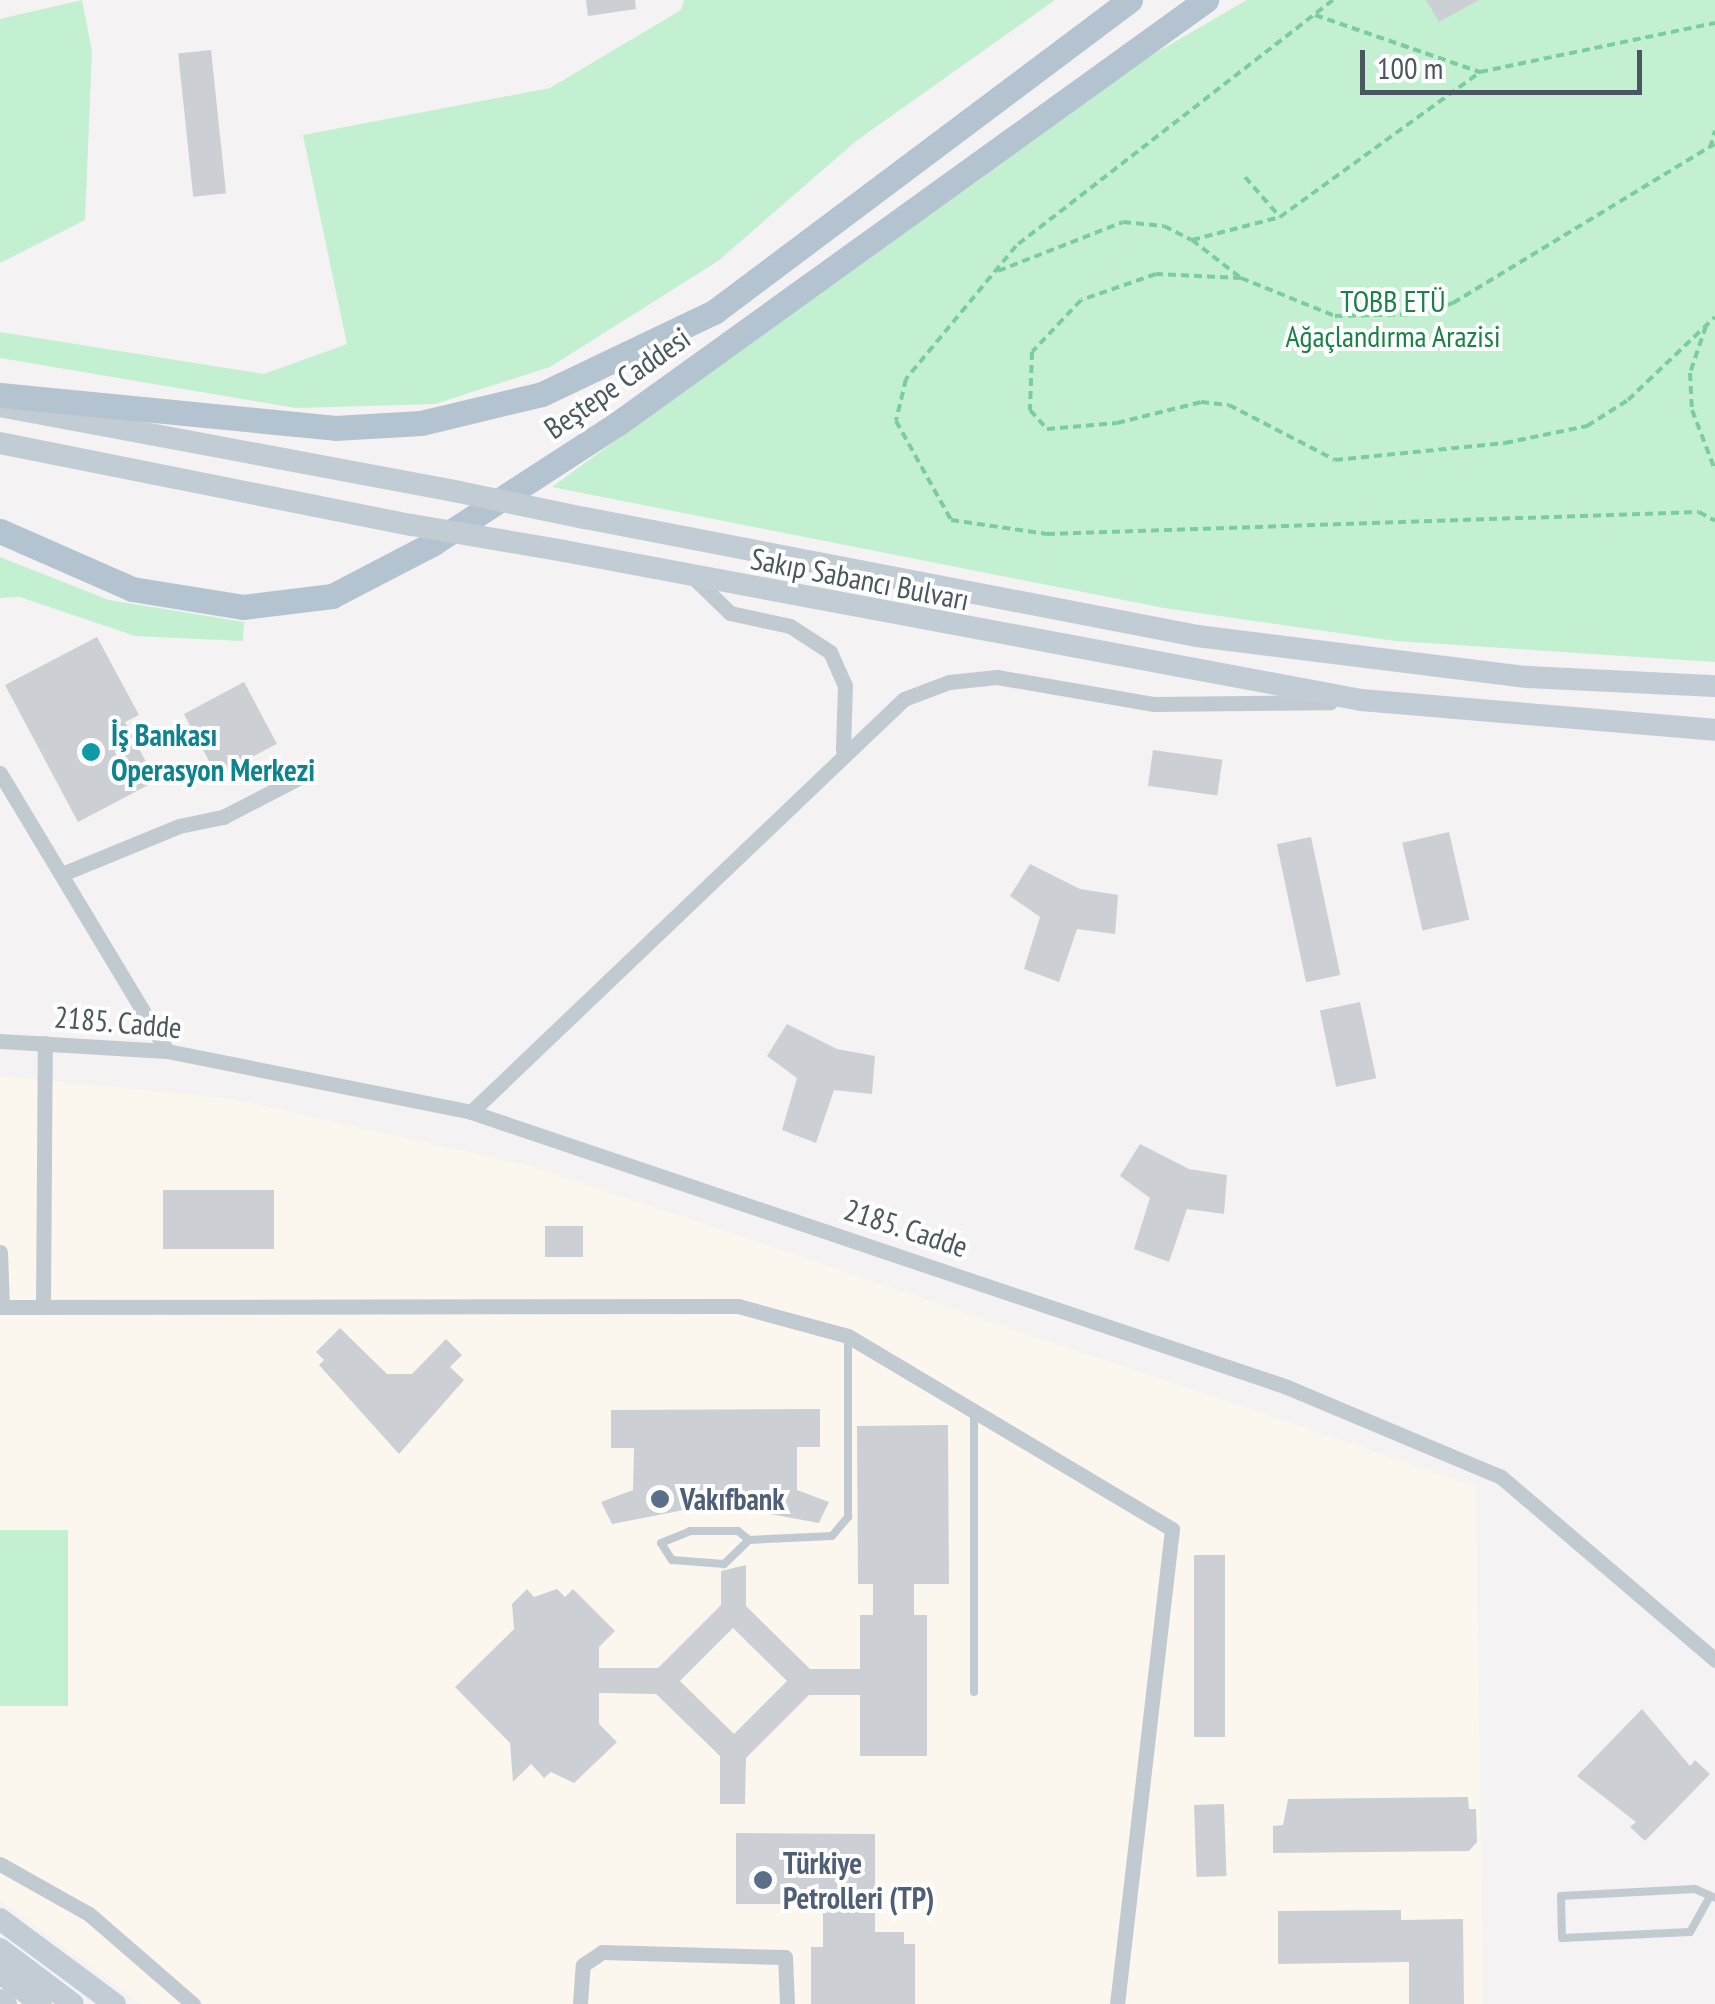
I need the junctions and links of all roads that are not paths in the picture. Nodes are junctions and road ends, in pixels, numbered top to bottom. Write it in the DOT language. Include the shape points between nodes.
graph roads {
  1 [pos="1130,0"];
  2 [pos="1206,0"];
  3 [pos="0,395"];
  4 [pos="0,406"];
  5 [pos="0,444"];
  6 [pos="0,532"];
  7 [pos="694,578"];
  8 [pos="1715,686"];
  9 [pos="1361,700"];
  10 [pos="1715,730"];
  11 [pos="843,750"];
  12 [pos="0,773"];
  13 [pos="304,775"];
  14 [pos="62,874"];
  15 [pos="0,1041"];
  16 [pos="45,1043"];
  17 [pos="167,1051"];
  18 [pos="471,1112"];
  19 [pos="0,1252"];
  20 [pos="1,1307"];
  21 [pos="43,1307"];
  22 [pos="848,1336"];
  23 [pos="974,1412"];
  24 [pos="749,1540"];
  25 [pos="1715,1660"];
  26 [pos="974,1692"];
  27 [pos="0,1864"];
  28 [pos="1712,1898"];
  29 [pos="0,1919"];
  30 [pos="0,1949"];
  31 [pos="0,1973"];
  32 [pos="41,2004"];
  33 [pos="74,2004"];
  34 [pos="115,2004"];
  35 [pos="193,2004"];
  36 [pos="580,2004"];
  37 [pos="786,2004"];
  38 [pos="1117,2004"];
  1 -- 3 [label="main road, Beştepe Caddesi" via="714,312 542,394 421,423 334,428"];
  2 -- 6 [label="main road, Beştepe Caddesi" via="616,424 432,544 332,596 243,607 132,589"];
  4 -- 8 [label="main road, Sakıp Sabancı Bulvarı, bridge" via="1215,639 1528,678"];
  5 -- 7 [label="main road, Sakıp Sabancı Bulvarı, bridge"];
  7 -- 9 [label="main road, Sakıp Sabancı Bulvarı"];
  7 -- 11 [label="street" via="730,613 790,626 830,652 845,685"];
  9 -- 10 [label="main road, Sakıp Sabancı Bulvarı"];
  9 -- 11 [label="street" via="1153,704 997,677 949,682 904,699"];
  11 -- 18 [label="street"];
  12 -- 14 [label="street"];
  13 -- 14 [label="street" via="223,817 178,826"];
  14 -- 17 [label="street"];
  15 -- 16 [label="street, 2185. Cadde"];
  16 -- 17 [label="street, 2185. Cadde"];
  16 -- 21 [label="street"];
  17 -- 18 [label="street, 2185. Cadde"];
  18 -- 25 [label="street, 2185. Cadde" via="1141,1335 1433,1443 1501,1477 1561,1520"];
  19 -- 20 [label="street"];
  20 -- 21 [label="street"];
  21 -- 22 [label="street" via="738,1306"];
  22 -- 23 [label="street"];
  22 -- 24 [label="lane" via="848,1517 832,1536"];
  23 -- 26 [label="lane"];
  23 -- 38 [label="street" via="1172,1530"];
  24 -- 24 [label="lane" via="738,1530 690,1530 661,1543 672,1560 724,1564"];
  27 -- 35 [label="street" via="89,1914"];
  28 -- 28 [label="lane" via="1695,1889 1561,1896 1562,1938 1690,1932"];
  29 -- 34 [label="main road"];
  30 -- 33 [label="main road"];
  31 -- 32 [label="main road"];
  36 -- 37 [label="street" via="584,1965 602,1952 785,1957"];
}
